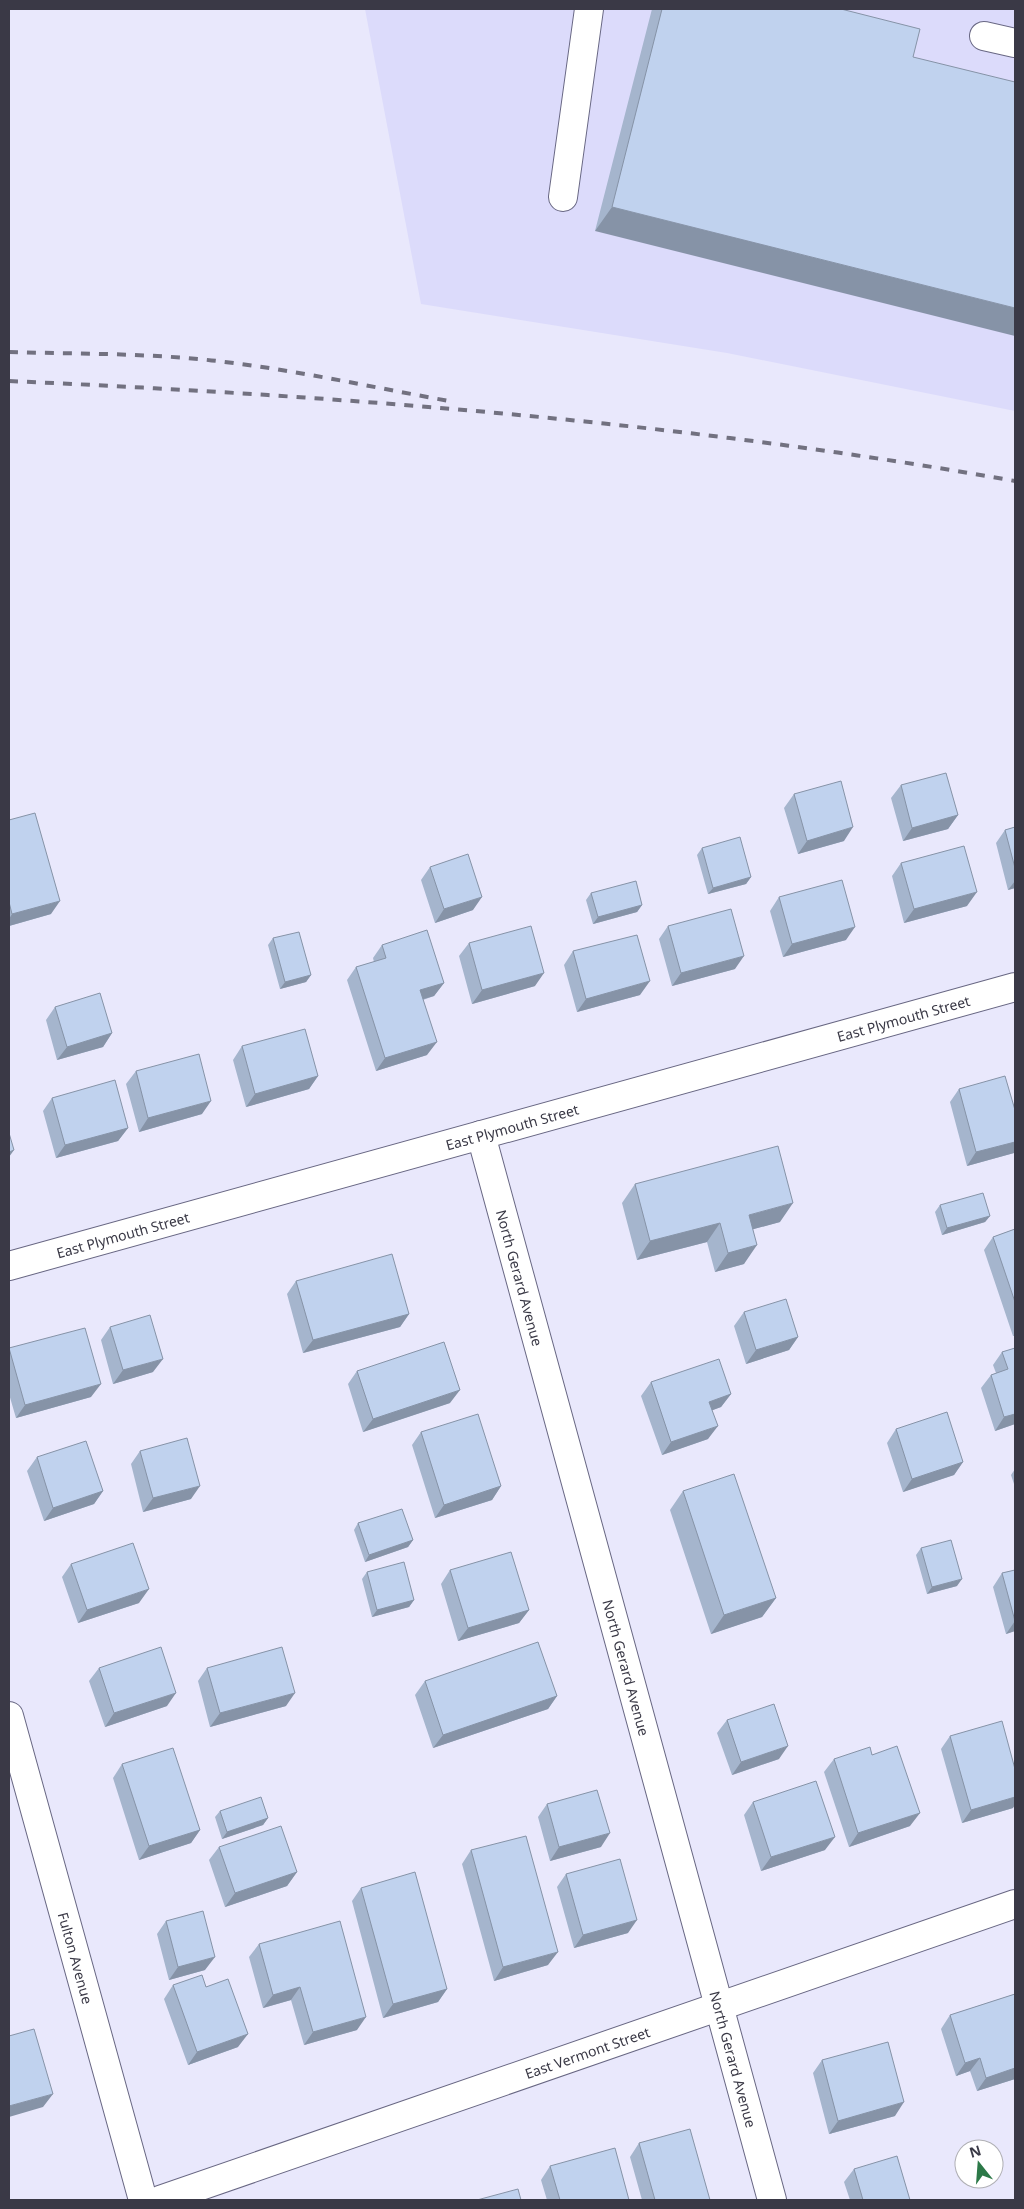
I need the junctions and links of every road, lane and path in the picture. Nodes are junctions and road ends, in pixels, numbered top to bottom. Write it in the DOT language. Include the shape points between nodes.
graph roads {
  1 [pos="589,9"];
  2 [pos="984,36"];
  3 [pos="1015,44"];
  4 [pos="563,197"];
  5 [pos="1015,987"];
  6 [pos="481,1135"];
  7 [pos="9,1266"];
  8 [pos="9,1716"];
  9 [pos="1015,1904"];
  10 [pos="720,2007"];
  11 [pos="143,2200"];
  12 [pos="160,2200"];
  13 [pos="772,2200"];
  1 -- 4 [label="street"];
  2 -- 3 [label="street"];
  5 -- 6 [label="street, East Plymouth Street"];
  6 -- 7 [label="street, East Plymouth Street"];
  6 -- 10 [label="street, North Gerard Avenue"];
  8 -- 11 [label="street, Fulton Avenue"];
  9 -- 10 [label="street, East Vermont Street"];
  10 -- 12 [label="street, East Vermont Street"];
  10 -- 13 [label="street, North Gerard Avenue"];
}
